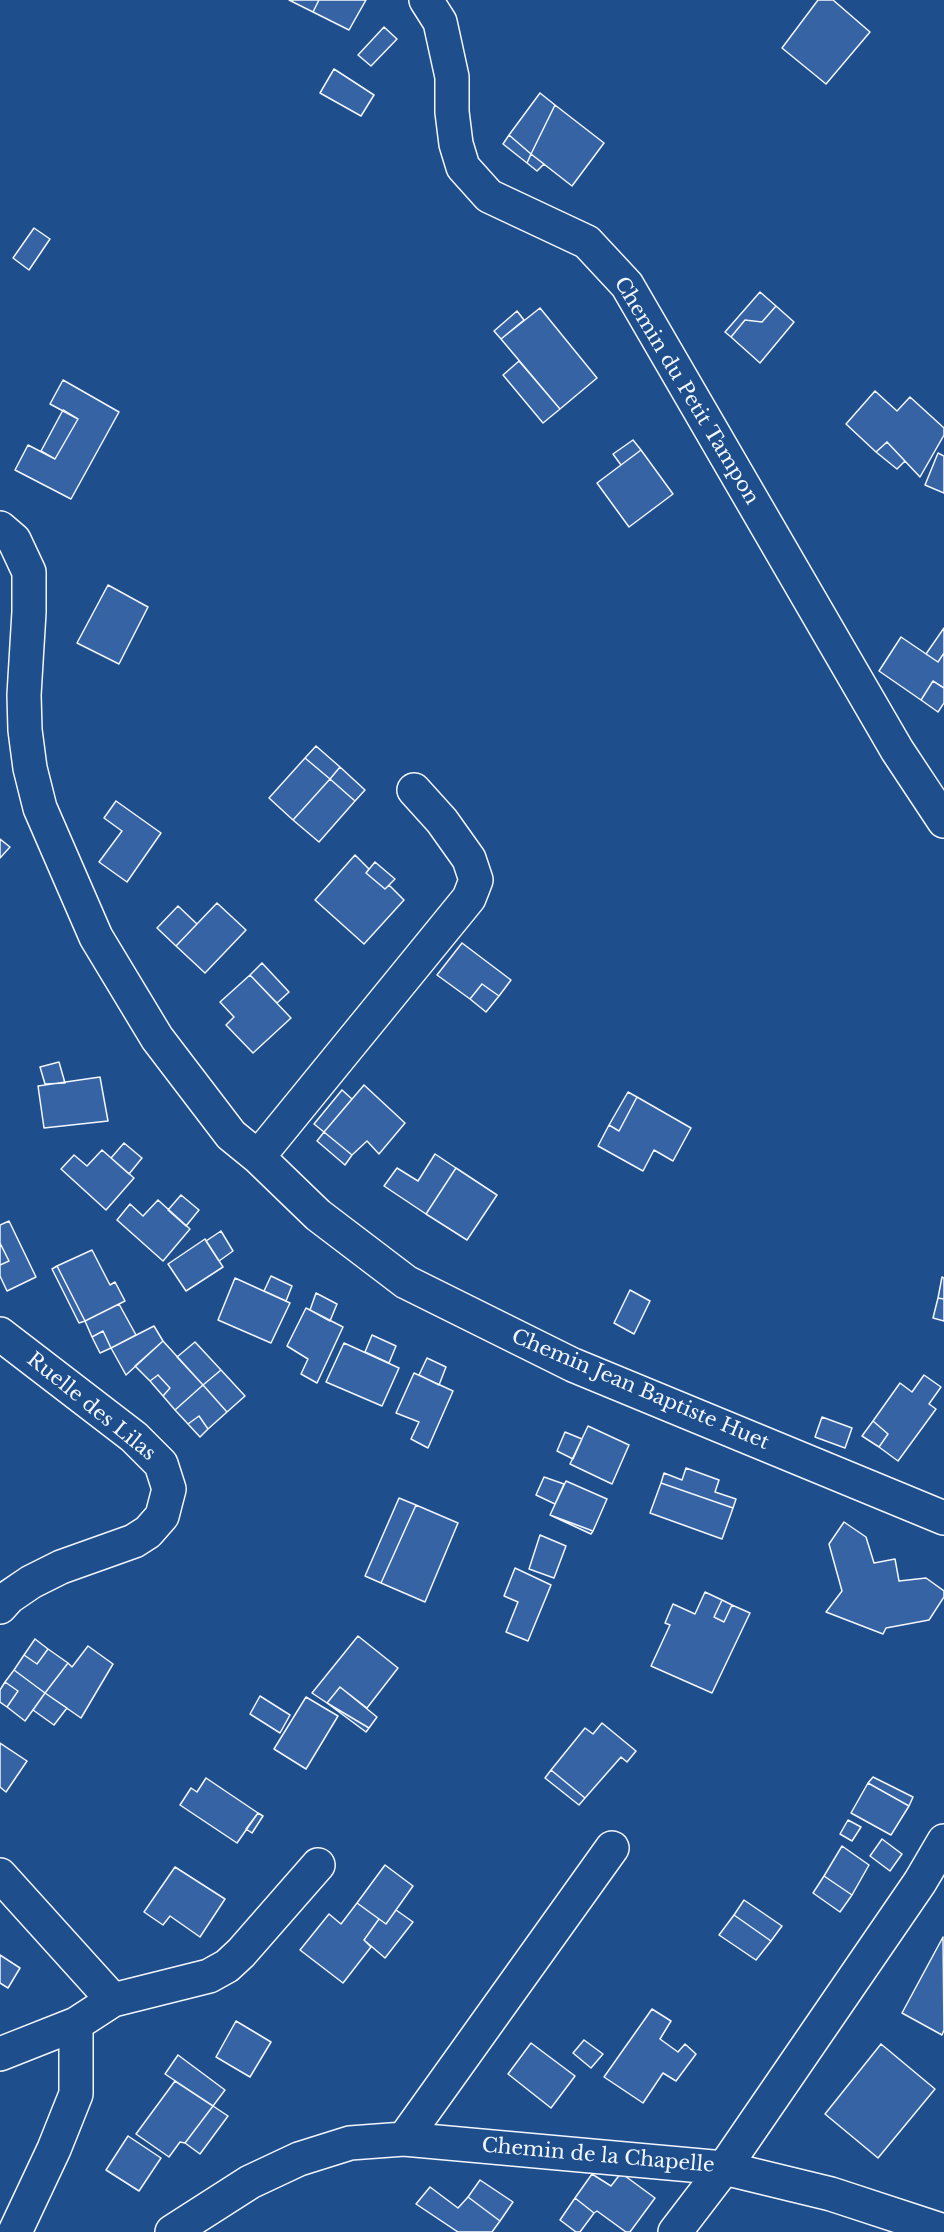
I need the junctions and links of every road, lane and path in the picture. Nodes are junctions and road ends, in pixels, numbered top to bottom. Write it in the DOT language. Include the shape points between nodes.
graph roads {
  1 [pos="426,0"];
  2 [pos="0,528"];
  3 [pos="414,790"];
  4 [pos="944,821"];
  5 [pos="258,1157"];
  6 [pos="0,1334"];
  7 [pos="944,1518"];
  8 [pos="0,1606"];
  9 [pos="944,1841"];
  10 [pos="612,1848"];
  11 [pos="318,1865"];
  12 [pos="0,1875"];
  13 [pos="113,2000"];
  14 [pos="76,2024"];
  15 [pos="0,2054"];
  16 [pos="404,2139"];
  17 [pos="724,2168"];
  18 [pos="944,2231"];
  19 [pos="15,2232"];
  20 [pos="172,2232"];
  21 [pos="675,2232"];
  1 -- 4 [label="street, Chemin du Petit Tampon" via="440,22 452,77 456,144 463,167 489,196 587,242 627,285 897,750"];
  2 -- 5 [label="street, Chemin Jean Baptiste Huet" via="14,540 29,572 25,730 40,808 96,937 157,1038 231,1135"];
  3 -- 5 [label="street" via="469,859 476,880 469,898"];
  5 -- 7 [label="street, Chemin Jean Baptiste Huet" via="318,1215 406,1282 573,1365"];
  6 -- 8 [label="street, Ruelle des Lilas" via="134,1437 161,1464 169,1489 162,1516 148,1532 134,1541 61,1567 31,1582"];
  9 -- 17 [label="street, Chemin de la Chapelle"];
  10 -- 16 [label="street"];
  11 -- 13 [label="street" via="227,1966 209,1976"];
  12 -- 13 [label="street"];
  13 -- 14 [label="street"];
  14 -- 15 [label="street"];
  14 -- 19 [label="street" via="76,2094"];
  16 -- 17 [label="street, Chemin de la Chapelle"];
  16 -- 20 [label="street, Chemin de la Chapelle" via="350,2144 299,2159 250,2182"];
  17 -- 18 [label="street" via="831,2193"];
  17 -- 21 [label="street"];
}
